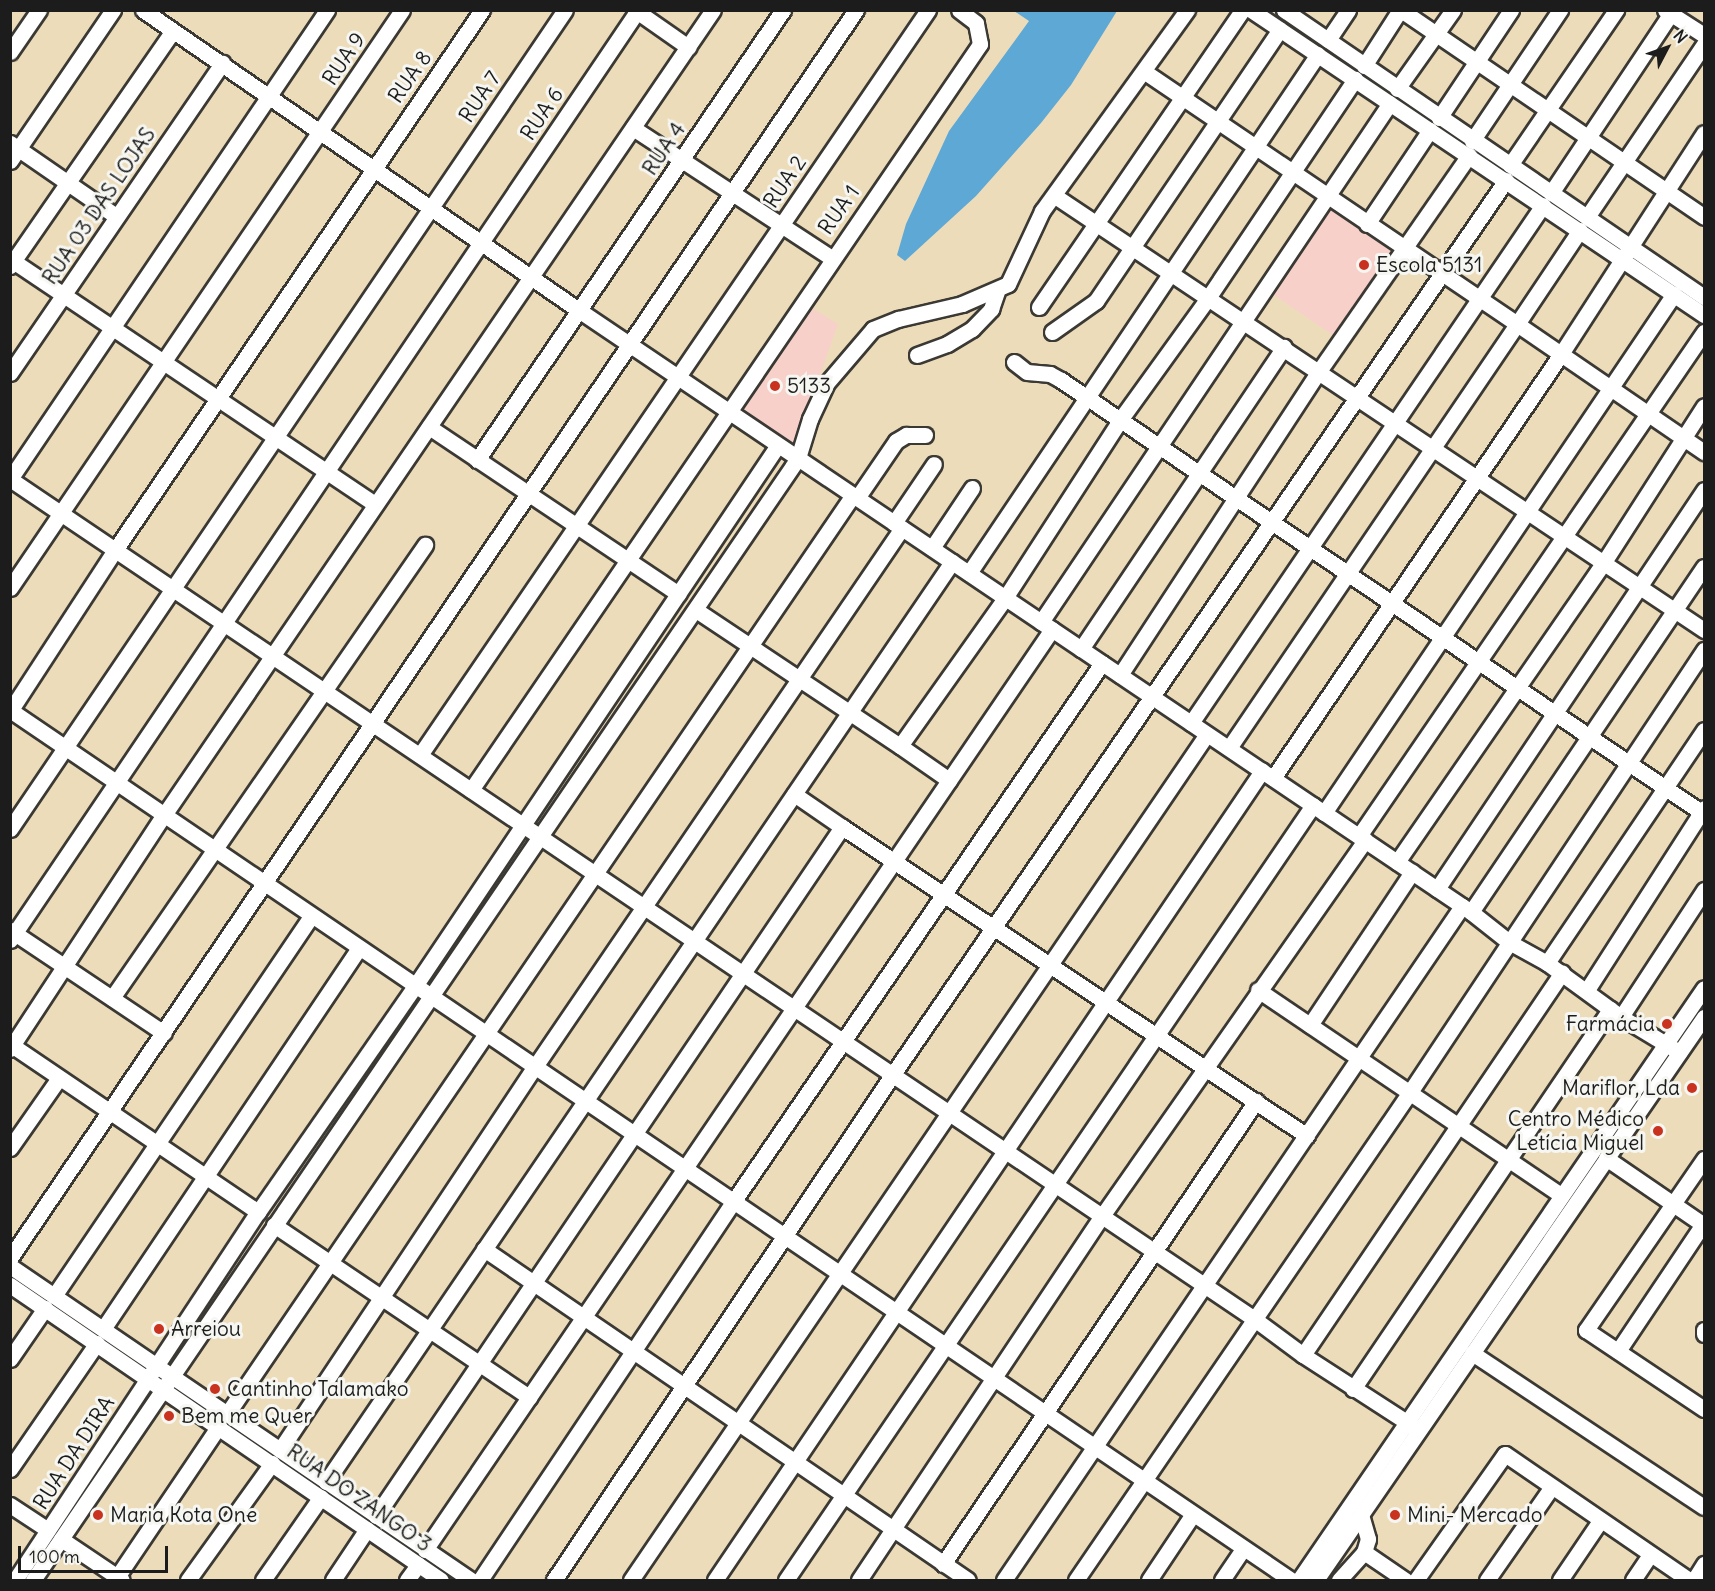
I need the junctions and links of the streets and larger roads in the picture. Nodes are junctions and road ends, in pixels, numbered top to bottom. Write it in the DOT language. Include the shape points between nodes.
graph roads {
  1 [pos="39,10"];
  2 [pos="113,10"];
  3 [pos="143,10"];
  4 [pos="327,10"];
  5 [pos="402,10"];
  6 [pos="482,10"];
  7 [pos="565,10"];
  8 [pos="713,10"];
  9 [pos="783,10"];
  10 [pos="856,10"];
  11 [pos="928,10"];
  12 [pos="959,10"];
  13 [pos="1187,10"];
  14 [pos="1242,10"];
  15 [pos="1251,10"];
  16 [pos="1348,10"];
  17 [pos="1401,10"];
  18 [pos="1453,10"];
  19 [pos="1511,10"];
  20 [pos="1560,10"];
  21 [pos="1616,10"];
  22 [pos="637,11"];
  23 [pos="1286,11"];
  24 [pos="1670,12"];
  25 [pos="1280,29"];
  26 [pos="173,31"];
  27 [pos="1436,34"];
  28 [pos="1704,35"];
  29 [pos="1328,40"];
  30 [pos="1704,44"];
  31 [pos="688,47"];
  32 [pos="10,52"];
  33 [pos="1318,54"];
  34 [pos="1477,62"];
  35 [pos="222,63"];
  36 [pos="1145,72"];
  37 [pos="1359,72"];
  38 [pos="1511,84"];
  39 [pos="269,96"];
  40 [pos="1394,96"];
  41 [pos="1184,99"];
  42 [pos="1549,109"];
  43 [pos="1215,122"];
  44 [pos="1435,124"];
  45 [pos="633,128"];
  46 [pos="320,132"];
  47 [pos="1587,136"];
  48 [pos="1703,139"];
  49 [pos="1253,148"];
  50 [pos="1471,148"];
  51 [pos="13,151"];
  52 [pos="681,160"];
  53 [pos="1623,160"];
  54 [pos="373,168"];
  55 [pos="1291,172"];
  56 [pos="1508,173"];
  57 [pos="68,184"];
  58 [pos="1668,191"];
  59 [pos="732,192"];
  60 [pos="1055,196"];
  61 [pos="1327,197"];
  62 [pos="1547,199"];
  63 [pos="431,207"];
  64 [pos="116,216"];
  65 [pos="1704,217"];
  66 [pos="1096,222"];
  67 [pos="1367,224"];
  68 [pos="1584,224"];
  69 [pos="781,225"];
  70 [pos="481,242"];
  71 [pos="1133,245"];
  72 [pos="1404,249"];
  73 [pos="1628,253"];
  74 [pos="832,258"];
  75 [pos="12,262"];
  76 [pos="1170,272"];
  77 [pos="1440,274"];
  78 [pos="531,276"];
  79 [pos="997,292"];
  80 [pos="64,294"];
  81 [pos="1674,294"];
  82 [pos="1478,297"];
  83 [pos="1704,297"];
  84 [pos="1208,298"];
  85 [pos="1039,307"];
  86 [pos="580,311"];
  87 [pos="1704,315"];
  88 [pos="1245,322"];
  89 [pos="1517,324"];
  90 [pos="114,327"];
  91 [pos="1052,332"];
  92 [pos="1704,332"];
  93 [pos="629,342"];
  94 [pos="1284,347"];
  95 [pos="1561,354"];
  96 [pos="917,355"];
  97 [pos="164,360"];
  98 [pos="1014,362"];
  99 [pos="1319,371"];
  100 [pos="10,373"];
  101 [pos="678,378"];
  102 [pos="1611,389"];
  103 [pos="1358,396"];
  104 [pos="1085,397"];
  105 [pos="219,399"];
  106 [pos="1704,406"];
  107 [pos="730,411"];
  108 [pos="1646,412"];
  109 [pos="1120,420"];
  110 [pos="1394,422"];
  111 [pos="429,427"];
  112 [pos="925,435"];
  113 [pos="1683,437"];
  114 [pos="273,438"];
  115 [pos="778,445"];
  116 [pos="1160,447"];
  117 [pos="1434,447"];
  118 [pos="1704,452"];
  119 [pos="798,458"];
  120 [pos="477,460"];
  121 [pos="934,464"];
  122 [pos="1198,472"];
  123 [pos="324,473"];
  124 [pos="1477,477"];
  125 [pos="10,479"];
  126 [pos="972,488"];
  127 [pos="1704,490"];
  128 [pos="527,493"];
  129 [pos="855,496"];
  130 [pos="1237,498"];
  131 [pos="375,504"];
  132 [pos="1528,511"];
  133 [pos="61,512"];
  134 [pos="1272,521"];
  135 [pos="898,526"];
  136 [pos="578,527"];
  137 [pos="1567,537"];
  138 [pos="425,545"];
  139 [pos="1310,545"];
  140 [pos="932,548"];
  141 [pos="115,550"];
  142 [pos="627,559"];
  143 [pos="952,562"];
  144 [pos="1604,562"];
  145 [pos="1704,567"];
  146 [pos="1351,572"];
  147 [pos="969,573"];
  148 [pos="172,587"];
  149 [pos="10,588"];
  150 [pos="1640,588"];
  151 [pos="678,594"];
  152 [pos="1005,598"];
  153 [pos="1394,602"];
  154 [pos="696,610"];
  155 [pos="1676,611"];
  156 [pos="224,623"];
  157 [pos="1046,625"];
  158 [pos="1704,630"];
  159 [pos="1442,635"];
  160 [pos="749,646"];
  161 [pos="1081,649"];
  162 [pos="1704,650"];
  163 [pos="273,655"];
  164 [pos="1481,661"];
  165 [pos="1102,663"];
  166 [pos="1120,675"];
  167 [pos="799,678"];
  168 [pos="1519,687"];
  169 [pos="323,688"];
  170 [pos="1152,697"];
  171 [pos="11,710"];
  172 [pos="850,712"];
  173 [pos="1557,712"];
  174 [pos="372,721"];
  175 [pos="1191,723"];
  176 [pos="1704,730"];
  177 [pos="1207,734"];
  178 [pos="1591,735"];
  179 [pos="900,746"];
  180 [pos="65,747"];
  181 [pos="1228,748"];
  182 [pos="420,755"];
  183 [pos="1629,761"];
  184 [pos="1267,774"];
  185 [pos="949,780"];
  186 [pos="114,782"];
  187 [pos="1665,787"];
  188 [pos="471,790"];
  189 [pos="794,794"];
  190 [pos="1318,809"];
  191 [pos="1704,811"];
  192 [pos="164,815"];
  193 [pos="523,824"];
  194 [pos="842,826"];
  195 [pos="10,829"];
  196 [pos="542,837"];
  197 [pos="1362,838"];
  198 [pos="215,850"];
  199 [pos="895,859"];
  200 [pos="1397,862"];
  201 [pos="1412,872"];
  202 [pos="596,873"];
  203 [pos="262,883"];
  204 [pos="1437,889"];
  205 [pos="1704,890"];
  206 [pos="945,893"];
  207 [pos="643,906"];
  208 [pos="1466,909"];
  209 [pos="311,917"];
  210 [pos="994,928"];
  211 [pos="12,934"];
  212 [pos="694,940"];
  213 [pos="1509,942"];
  214 [pos="359,948"];
  215 [pos="1547,963"];
  216 [pos="1050,965"];
  217 [pos="64,966"];
  218 [pos="743,973"];
  219 [pos="1562,973"];
  220 [pos="416,986"];
  221 [pos="1704,988"];
  222 [pos="1258,990"];
  223 [pos="1587,990"];
  224 [pos="112,998"];
  225 [pos="432,998"];
  226 [pos="1106,1001"];
  227 [pos="794,1007"];
  228 [pos="1615,1013"];
  229 [pos="1704,1017"];
  230 [pos="1310,1025"];
  231 [pos="164,1033"];
  232 [pos="485,1034"];
  233 [pos="1156,1035"];
  234 [pos="843,1041"];
  235 [pos="1665,1043"];
  236 [pos="12,1048"];
  237 [pos="1679,1052"];
  238 [pos="1358,1058"];
  239 [pos="1205,1067"];
  240 [pos="534,1068"];
  241 [pos="893,1074"];
  242 [pos="59,1078"];
  243 [pos="1410,1092"];
  244 [pos="1257,1101"];
  245 [pos="586,1102"];
  246 [pos="108,1112"];
  247 [pos="949,1112"];
  248 [pos="1458,1126"];
  249 [pos="634,1135"];
  250 [pos="1307,1136"];
  251 [pos="158,1146"];
  252 [pos="10,1148"];
  253 [pos="1004,1149"];
  254 [pos="1606,1158"];
  255 [pos="1704,1159"];
  256 [pos="1509,1160"];
  257 [pos="683,1169"];
  258 [pos="206,1179"];
  259 [pos="1053,1183"];
  260 [pos="1562,1196"];
  261 [pos="733,1202"];
  262 [pos="1673,1204"];
  263 [pos="258,1212"];
  264 [pos="1102,1216"];
  265 [pos="274,1225"];
  266 [pos="1704,1225"];
  267 [pos="785,1238"];
  268 [pos="484,1248"];
  269 [pos="1154,1251"];
  270 [pos="10,1258"];
  271 [pos="332,1264"];
  272 [pos="10,1266"];
  273 [pos="837,1274"];
  274 [pos="10,1285"];
  275 [pos="1204,1285"];
  276 [pos="536,1286"];
  277 [pos="383,1297"];
  278 [pos="50,1302"];
  279 [pos="895,1314"];
  280 [pos="1253,1318"];
  281 [pos="583,1319"];
  282 [pos="429,1329"];
  283 [pos="1704,1329"];
  284 [pos="1704,1334"];
  285 [pos="100,1336"];
  286 [pos="943,1345"];
  287 [pos="1617,1352"];
  288 [pos="632,1353"];
  289 [pos="1472,1353"];
  290 [pos="1303,1355"];
  291 [pos="10,1359"];
  292 [pos="481,1364"];
  293 [pos="152,1372"];
  294 [pos="996,1379"];
  295 [pos="168,1382"];
  296 [pos="682,1387"];
  297 [pos="1353,1389"];
  298 [pos="530,1397"];
  299 [pos="1704,1409"];
  300 [pos="1045,1413"];
  301 [pos="223,1420"];
  302 [pos="737,1424"];
  303 [pos="1413,1426"];
  304 [pos="1092,1446"];
  305 [pos="280,1450"];
  306 [pos="272,1463"];
  307 [pos="795,1464"];
  308 [pos="10,1469"];
  309 [pos="1142,1480"];
  310 [pos="326,1482"];
  311 [pos="1551,1488"];
  312 [pos="321,1497"];
  313 [pos="844,1497"];
  314 [pos="10,1505"];
  315 [pos="1704,1507"];
  316 [pos="1193,1514"];
  317 [pos="1362,1518"];
  318 [pos="1600,1521"];
  319 [pos="372,1523"];
  320 [pos="893,1531"];
  321 [pos="55,1535"];
  322 [pos="1244,1549"];
  323 [pos="425,1550"];
  324 [pos="1364,1552"];
  325 [pos="1650,1555"];
  326 [pos="943,1564"];
  327 [pos="1704,1564"];
  328 [pos="418,1565"];
  329 [pos="118,1579"];
  330 [pos="15,1581"];
  331 [pos="33,1581"];
  332 [pos="188,1581"];
  333 [pos="263,1581"];
  334 [pos="333,1581"];
  335 [pos="407,1581"];
  336 [pos="441,1581"];
  337 [pos="471,1581"];
  338 [pos="480,1581"];
  339 [pos="554,1581"];
  340 [pos="631,1581"];
  341 [pos="715,1581"];
  342 [pos="786,1581"];
  343 [pos="859,1581"];
  344 [pos="968,1581"];
  345 [pos="1004,1581"];
  346 [pos="1076,1581"];
  347 [pos="1149,1581"];
  348 [pos="1222,1581"];
  349 [pos="1292,1581"];
  350 [pos="1299,1581"];
  351 [pos="1316,1581"];
  352 [pos="1340,1581"];
  353 [pos="1405,1581"];
  354 [pos="1416,1581"];
  355 [pos="1487,1581"];
  356 [pos="1560,1581"];
  357 [pos="1633,1581"];
  358 [pos="1692,1581"];
  1 -- 32 [label="street"];
  2 -- 51 [label="street"];
  3 -- 26 [label="street"];
  4 -- 39 [label="street"];
  5 -- 46 [label="street, RUA 9"];
  6 -- 54 [label="street, RUA 8"];
  7 -- 63 [label="street, RUA 7"];
  8 -- 31 [label="street"];
  9 -- 52 [label="street, RUA 4"];
  10 -- 59 [label="street"];
  11 -- 69 [label="street, RUA 2"];
  12 -- 74 [label="street, RUA 1" via="976,23 980,44"];
  13 -- 36 [label="street"];
  14 -- 41 [label="street"];
  15 -- 25 [label="street"];
  16 -- 29 [label="street"];
  17 -- 27 [label="street"];
  17 -- 37 [label="street"];
  18 -- 27 [label="street"];
  19 -- 34 [label="street"];
  20 -- 38 [label="street"];
  21 -- 42 [label="street"];
  22 -- 31 [label="street"];
  22 -- 70 [label="street, RUA 6"];
  23 -- 29 [label="street"];
  24 -- 28 [label="street"];
  24 -- 47 [label="street"];
  25 -- 33 [label="street"];
  25 -- 43 [label="street"];
  26 -- 35 [label="street"];
  26 -- 57 [label="street"];
  27 -- 34 [label="street"];
  27 -- 40 [label="street"];
  29 -- 37 [label="street"];
  30 -- 53 [label="street"];
  31 -- 45 [label="street"];
  33 -- 37 [label="street"];
  33 -- 49 [label="street"];
  34 -- 38 [label="street"];
  34 -- 44 [label="street"];
  35 -- 39 [label="street"];
  35 -- 64 [label="street, RUA 03 DAS LOJAS"];
  36 -- 41 [label="street"];
  36 -- 60 [label="street"];
  37 -- 40 [label="street"];
  37 -- 55 [label="street"];
  38 -- 42 [label="street"];
  38 -- 50 [label="street"];
  39 -- 46 [label="street"];
  39 -- 90 [label="street"];
  40 -- 44 [label="street"];
  40 -- 61 [label="street"];
  41 -- 43 [label="street"];
  41 -- 66 [label="street"];
  42 -- 47 [label="street"];
  42 -- 56 [label="street"];
  43 -- 49 [label="street"];
  43 -- 71 [label="street"];
  44 -- 50 [label="street"];
  44 -- 67 [label="street"];
  45 -- 52 [label="street"];
  45 -- 78 [label="street"];
  46 -- 54 [label="street"];
  46 -- 97 [label="street, RUA 9"];
  47 -- 53 [label="street"];
  47 -- 62 [label="street"];
  48 -- 58 [label="street"];
  49 -- 55 [label="street"];
  49 -- 76 [label="street"];
  50 -- 56 [label="street"];
  50 -- 72 [label="street"];
  51 -- 57 [label="street"];
  52 -- 59 [label="street"];
  52 -- 86 [label="street, RUA 4"];
  53 -- 58 [label="street"];
  53 -- 68 [label="street"];
  54 -- 63 [label="street"];
  54 -- 105 [label="street, RUA 8"];
  55 -- 61 [label="street"];
  55 -- 84 [label="street"];
  56 -- 62 [label="street"];
  56 -- 77 [label="street"];
  57 -- 64 [label="street"];
  57 -- 75 [label="street"];
  58 -- 65 [label="street"];
  58 -- 73 [label="street"];
  59 -- 69 [label="street"];
  59 -- 93 [label="street"];
  60 -- 66 [label="street"];
  60 -- 79 [label="street" via="1029,235 1012,277"];
  61 -- 67 [label="street"];
  61 -- 88 [label="street"];
  62 -- 68 [label="street"];
  62 -- 82 [label="street"];
  63 -- 70 [label="street"];
  63 -- 114 [label="street, RUA 7"];
  64 -- 80 [label="street, RUA 03 DAS LOJAS"];
  66 -- 71 [label="street"];
  66 -- 85 [label="street"];
  67 -- 72 [label="street"];
  68 -- 73 [label="street"];
  68 -- 89 [label="street"];
  69 -- 74 [label="street"];
  69 -- 101 [label="street, RUA 2"];
  70 -- 78 [label="street"];
  70 -- 123 [label="street, RUA 6"];
  71 -- 76 [label="street"];
  71 -- 91 [label="street" via="1096,301"];
  72 -- 77 [label="street"];
  72 -- 99 [label="street"];
  73 -- 81 [label="street"];
  73 -- 83 [label="street"];
  73 -- 95 [label="street"];
  74 -- 107 [label="street, RUA 1"];
  75 -- 80 [label="street"];
  76 -- 84 [label="street"];
  76 -- 104 [label="street"];
  77 -- 82 [label="street"];
  77 -- 103 [label="street"];
  78 -- 86 [label="street"];
  78 -- 111 [label="street"];
  79 -- 96 [label="street" via="991,309 972,329"];
  79 -- 119 [label="street, RUA DA DIRA" via="873,329 826,384"];
  80 -- 90 [label="street"];
  80 -- 100 [label="street, RUA 03 DAS LOJAS"];
  81 -- 87 [label="street"];
  81 -- 102 [label="street"];
  82 -- 89 [label="street"];
  82 -- 110 [label="street"];
  84 -- 88 [label="street"];
  84 -- 109 [label="street"];
  86 -- 93 [label="street"];
  86 -- 120 [label="street, RUA 4"];
  88 -- 94 [label="street"];
  88 -- 116 [label="street"];
  89 -- 95 [label="street"];
  89 -- 117 [label="street"];
  90 -- 97 [label="street"];
  90 -- 125 [label="street"];
  92 -- 108 [label="street"];
  93 -- 101 [label="street"];
  93 -- 128 [label="street"];
  94 -- 99 [label="street"];
  94 -- 122 [label="street"];
  95 -- 102 [label="street"];
  95 -- 124 [label="street"];
  97 -- 105 [label="street"];
  97 -- 133 [label="street, RUA 9"];
  98 -- 104 [label="street" via="1026,372 1050,374"];
  99 -- 103 [label="street"];
  99 -- 130 [label="street"];
  101 -- 107 [label="street"];
  101 -- 136 [label="street, RUA 2"];
  102 -- 108 [label="street"];
  102 -- 132 [label="street"];
  103 -- 110 [label="street"];
  103 -- 134 [label="street"];
  104 -- 109 [label="street"];
  104 -- 147 [label="street"];
  105 -- 114 [label="street"];
  105 -- 141 [label="street, RUA 8"];
  106 -- 113 [label="street"];
  107 -- 115 [label="street"];
  107 -- 142 [label="street, RUA 1"];
  108 -- 113 [label="street"];
  108 -- 137 [label="street"];
  109 -- 116 [label="street"];
  109 -- 152 [label="street"];
  110 -- 117 [label="street"];
  110 -- 139 [label="street"];
  111 -- 120 [label="street"];
  111 -- 131 [label="street"];
  112 -- 129 [label="street" via="906,435 896,441"];
  113 -- 118 [label="street"];
  113 -- 144 [label="street"];
  114 -- 123 [label="street"];
  114 -- 148 [label="street, RUA 7"];
  115 -- 119 [label="street"];
  115 -- 151 [label="street, RUA DA DIRA"];
  116 -- 122 [label="street"];
  116 -- 157 [label="street"];
  117 -- 124 [label="street"];
  117 -- 146 [label="street"];
  119 -- 129 [label="street"];
  119 -- 154 [label="street, RUA DA DIRA"];
  120 -- 128 [label="street"];
  121 -- 135 [label="street"];
  122 -- 130 [label="street"];
  122 -- 161 [label="street"];
  123 -- 131 [label="street"];
  123 -- 156 [label="street, RUA 6"];
  124 -- 132 [label="street"];
  124 -- 153 [label="street"];
  125 -- 133 [label="street"];
  126 -- 140 [label="street"];
  127 -- 150 [label="street"];
  128 -- 136 [label="street"];
  128 -- 174 [label="street"];
  129 -- 135 [label="street"];
  129 -- 160 [label="street"];
  130 -- 134 [label="street"];
  130 -- 166 [label="street"];
  131 -- 163 [label="street"];
  132 -- 137 [label="street"];
  132 -- 159 [label="street"];
  133 -- 141 [label="street"];
  133 -- 149 [label="street, RUA 9"];
  134 -- 139 [label="street"];
  134 -- 170 [label="street"];
  135 -- 140 [label="street"];
  135 -- 167 [label="street"];
  136 -- 142 [label="street"];
  136 -- 182 [label="street, RUA 2"];
  137 -- 144 [label="street"];
  137 -- 164 [label="street"];
  138 -- 169 [label="street"];
  139 -- 146 [label="street"];
  139 -- 175 [label="street"];
  140 -- 143 [label="street"];
  141 -- 148 [label="street"];
  141 -- 171 [label="street, RUA 8"];
  142 -- 151 [label="street"];
  142 -- 188 [label="street, RUA 1"];
  143 -- 147 [label="street"];
  143 -- 172 [label="street"];
  144 -- 150 [label="street"];
  144 -- 168 [label="street"];
  145 -- 155 [label="street"];
  146 -- 153 [label="street"];
  146 -- 181 [label="street"];
  147 -- 152 [label="street"];
  148 -- 156 [label="street"];
  148 -- 180 [label="street, RUA 7"];
  150 -- 155 [label="street"];
  150 -- 173 [label="street"];
  151 -- 193 [label="street, RUA DA DIRA"];
  152 -- 157 [label="street"];
  152 -- 179 [label="street"];
  153 -- 159 [label="street"];
  153 -- 184 [label="street"];
  154 -- 160 [label="street"];
  154 -- 196 [label="street, RUA DA DIRA"];
  155 -- 158 [label="street"];
  155 -- 178 [label="street"];
  156 -- 163 [label="street"];
  156 -- 186 [label="street, RUA 6"];
  157 -- 161 [label="street"];
  157 -- 185 [label="street"];
  159 -- 164 [label="street"];
  159 -- 190 [label="street"];
  160 -- 167 [label="street"];
  160 -- 202 [label="street"];
  161 -- 165 [label="street"];
  162 -- 183 [label="street"];
  163 -- 169 [label="street"];
  163 -- 192 [label="street"];
  164 -- 168 [label="street"];
  164 -- 197 [label="street"];
  165 -- 166 [label="street"];
  165 -- 206 [label="street"];
  166 -- 170 [label="street"];
  167 -- 172 [label="street"];
  167 -- 207 [label="street"];
  168 -- 173 [label="street"];
  168 -- 200 [label="street"];
  169 -- 174 [label="street"];
  169 -- 198 [label="street"];
  170 -- 175 [label="street"];
  170 -- 210 [label="street"];
  171 -- 180 [label="street"];
  172 -- 179 [label="street"];
  172 -- 189 [label="street"];
  173 -- 178 [label="street"];
  173 -- 204 [label="street"];
  174 -- 182 [label="street"];
  174 -- 203 [label="street"];
  175 -- 177 [label="street"];
  176 -- 187 [label="street"];
  177 -- 181 [label="street"];
  177 -- 216 [label="street"];
  178 -- 183 [label="street"];
  178 -- 208 [label="street"];
  179 -- 185 [label="street"];
  180 -- 186 [label="street"];
  180 -- 195 [label="street, RUA 7"];
  181 -- 184 [label="street"];
  182 -- 188 [label="street"];
  183 -- 187 [label="street"];
  183 -- 213 [label="street"];
  184 -- 190 [label="street"];
  184 -- 226 [label="street"];
  185 -- 199 [label="street"];
  186 -- 192 [label="street"];
  186 -- 211 [label="street, RUA 6"];
  187 -- 191 [label="street"];
  187 -- 215 [label="street"];
  188 -- 193 [label="street"];
  189 -- 194 [label="street"];
  189 -- 212 [label="street"];
  190 -- 197 [label="street"];
  190 -- 233 [label="street"];
  191 -- 223 [label="street"];
  192 -- 198 [label="street"];
  192 -- 217 [label="street"];
  193 -- 196 [label="street"];
  193 -- 220 [label="street, RUA DA DIRA"];
  194 -- 199 [label="street"];
  194 -- 218 [label="street"];
  196 -- 202 [label="street"];
  196 -- 225 [label="street, RUA DA DIRA"];
  197 -- 200 [label="street"];
  197 -- 222 [label="street"];
  198 -- 203 [label="street"];
  198 -- 224 [label="street"];
  199 -- 206 [label="street"];
  199 -- 227 [label="street"];
  200 -- 201 [label="street"];
  201 -- 204 [label="street"];
  201 -- 230 [label="street"];
  202 -- 207 [label="street"];
  202 -- 232 [label="street"];
  203 -- 209 [label="street"];
  203 -- 231 [label="street"];
  204 -- 208 [label="street"];
  205 -- 228 [label="street"];
  206 -- 210 [label="street"];
  206 -- 234 [label="street"];
  207 -- 212 [label="street"];
  207 -- 240 [label="street"];
  208 -- 213 [label="street"];
  208 -- 238 [label="street"];
  209 -- 214 [label="street"];
  209 -- 251 [label="street"];
  210 -- 216 [label="street"];
  210 -- 241 [label="street"];
  211 -- 217 [label="street"];
  212 -- 218 [label="street"];
  212 -- 245 [label="street"];
  213 -- 215 [label="street"];
  213 -- 243 [label="street"];
  214 -- 220 [label="street"];
  214 -- 258 [label="street"];
  215 -- 219 [label="street"];
  216 -- 226 [label="street"];
  216 -- 247 [label="street"];
  217 -- 224 [label="street"];
  217 -- 236 [label="street"];
  218 -- 227 [label="street"];
  218 -- 249 [label="street"];
  219 -- 223 [label="street"];
  219 -- 248 [label="street"];
  220 -- 225 [label="street"];
  220 -- 263 [label="street, RUA DA DIRA"];
  221 -- 235 [label="street"];
  222 -- 230 [label="street"];
  222 -- 239 [label="street"];
  223 -- 228 [label="street"];
  224 -- 231 [label="street"];
  225 -- 232 [label="street"];
  225 -- 265 [label="street, RUA DA DIRA"];
  226 -- 233 [label="street"];
  226 -- 253 [label="street"];
  227 -- 234 [label="street"];
  227 -- 257 [label="street"];
  228 -- 235 [label="street"];
  228 -- 256 [label="street"];
  229 -- 237 [label="street"];
  230 -- 238 [label="street"];
  231 -- 246 [label="street"];
  232 -- 240 [label="street"];
  232 -- 271 [label="street"];
  233 -- 239 [label="street"];
  233 -- 259 [label="street"];
  234 -- 241 [label="street"];
  234 -- 261 [label="street"];
  235 -- 237 [label="street"];
  235 -- 260 [label="street"];
  236 -- 242 [label="street"];
  237 -- 254 [label="street"];
  238 -- 243 [label="street"];
  238 -- 250 [label="street"];
  239 -- 244 [label="street"];
  239 -- 264 [label="street"];
  240 -- 245 [label="street"];
  240 -- 277 [label="street"];
  241 -- 247 [label="street"];
  241 -- 267 [label="street"];
  242 -- 246 [label="street"];
  242 -- 252 [label="street"];
  243 -- 248 [label="street"];
  243 -- 280 [label="street"];
  244 -- 250 [label="street"];
  244 -- 269 [label="street"];
  245 -- 249 [label="street"];
  245 -- 268 [label="street"];
  246 -- 251 [label="street"];
  246 -- 270 [label="street"];
  247 -- 253 [label="street"];
  247 -- 273 [label="street"];
  248 -- 256 [label="street"];
  248 -- 290 [label="street"];
  249 -- 257 [label="street"];
  249 -- 276 [label="street"];
  250 -- 275 [label="street"];
  251 -- 258 [label="street"];
  251 -- 278 [label="street"];
  253 -- 259 [label="street"];
  253 -- 279 [label="street"];
  254 -- 262 [label="street"];
  254 -- 289 [label="street"];
  255 -- 262 [label="street"];
  256 -- 260 [label="street"];
  256 -- 297 [label="street"];
  257 -- 261 [label="street"];
  257 -- 281 [label="street"];
  258 -- 263 [label="street"];
  258 -- 285 [label="street"];
  259 -- 264 [label="street"];
  259 -- 286 [label="street"];
  260 -- 303 [label="street"];
  261 -- 267 [label="street"];
  261 -- 288 [label="street"];
  262 -- 266 [label="street"];
  262 -- 287 [label="street" via="1586,1330"];
  263 -- 293 [label="street, RUA DA DIRA"];
  264 -- 269 [label="street"];
  264 -- 294 [label="street"];
  265 -- 271 [label="street"];
  265 -- 295 [label="street, RUA DA DIRA"];
  266 -- 287 [label="street"];
  267 -- 273 [label="street"];
  267 -- 296 [label="street"];
  268 -- 276 [label="street"];
  268 -- 282 [label="street"];
  269 -- 275 [label="street"];
  269 -- 300 [label="street"];
  271 -- 277 [label="street"];
  271 -- 301 [label="street"];
  272 -- 278 [label="street"];
  273 -- 279 [label="street"];
  273 -- 302 [label="street"];
  274 -- 278 [label="street"];
  275 -- 280 [label="street"];
  275 -- 304 [label="street"];
  276 -- 281 [label="street"];
  276 -- 292 [label="street"];
  277 -- 282 [label="street"];
  277 -- 305 [label="street"];
  278 -- 285 [label="street"];
  278 -- 291 [label="street"];
  279 -- 286 [label="street"];
  279 -- 307 [label="street"];
  280 -- 290 [label="street"];
  280 -- 309 [label="street"];
  281 -- 288 [label="street"];
  281 -- 298 [label="street"];
  282 -- 292 [label="street"];
  282 -- 310 [label="street"];
  283 -- 284 [label="street"];
  285 -- 293 [label="street"];
  285 -- 308 [label="street"];
  286 -- 294 [label="street"];
  286 -- 313 [label="street"];
  287 -- 299 [label="street"];
  288 -- 296 [label="street"];
  288 -- 338 [label="street"];
  289 -- 303 [label="street"];
  289 -- 315 [label="street"];
  290 -- 297 [label="street"];
  292 -- 298 [label="street"];
  292 -- 319 [label="street"];
  293 -- 295 [label="street"];
  293 -- 321 [label="street, RUA DA DIRA"];
  294 -- 300 [label="street"];
  294 -- 320 [label="street"];
  295 -- 301 [label="street"];
  295 -- 321 [label="street, RUA DA DIRA"];
  296 -- 302 [label="street"];
  296 -- 339 [label="street"];
  297 -- 303 [label="street"];
  298 -- 323 [label="street"];
  300 -- 304 [label="street"];
  300 -- 326 [label="street"];
  301 -- 305 [label="street"];
  301 -- 306 [label="street, RUA DO ZANGO 3"];
  301 -- 329 [label="street"];
  302 -- 307 [label="street"];
  302 -- 340 [label="street"];
  303 -- 317 [label="street"];
  303 -- 350 [label="street"];
  304 -- 309 [label="street"];
  304 -- 345 [label="street"];
  305 -- 310 [label="street"];
  306 -- 312 [label="street, RUA DO ZANGO 3"];
  306 -- 332 [label="street"];
  307 -- 313 [label="street"];
  307 -- 341 [label="street"];
  309 -- 316 [label="street"];
  309 -- 346 [label="street"];
  310 -- 319 [label="street"];
  311 -- 318 [label="street"];
  311 -- 354 [label="street" via="1504,1455"];
  311 -- 355 [label="street"];
  312 -- 319 [label="street, RUA DO ZANGO 3"];
  312 -- 333 [label="street"];
  313 -- 320 [label="street"];
  313 -- 342 [label="street"];
  314 -- 321 [label="street"];
  316 -- 322 [label="street"];
  316 -- 347 [label="street"];
  317 -- 324 [label="street" via="1368,1539"];
  317 -- 351 [label="street"];
  318 -- 325 [label="street"];
  318 -- 356 [label="street"];
  319 -- 323 [label="street"];
  319 -- 328 [label="street, RUA DO ZANGO 3"];
  319 -- 334 [label="street"];
  320 -- 326 [label="street"];
  320 -- 343 [label="street"];
  321 -- 329 [label="street"];
  321 -- 330 [label="street, RUA DA DIRA"];
  321 -- 331 [label="street, RUA DA DIRA"];
  322 -- 348 [label="street"];
  322 -- 349 [label="street"];
  323 -- 337 [label="street"];
  324 -- 352 [label="street"];
  324 -- 353 [label="street"];
  325 -- 357 [label="street"];
  325 -- 358 [label="street"];
  326 -- 344 [label="street"];
  327 -- 358 [label="street"];
  328 -- 335 [label="street"];
  328 -- 336 [label="street, RUA DO ZANGO 3"];
}
